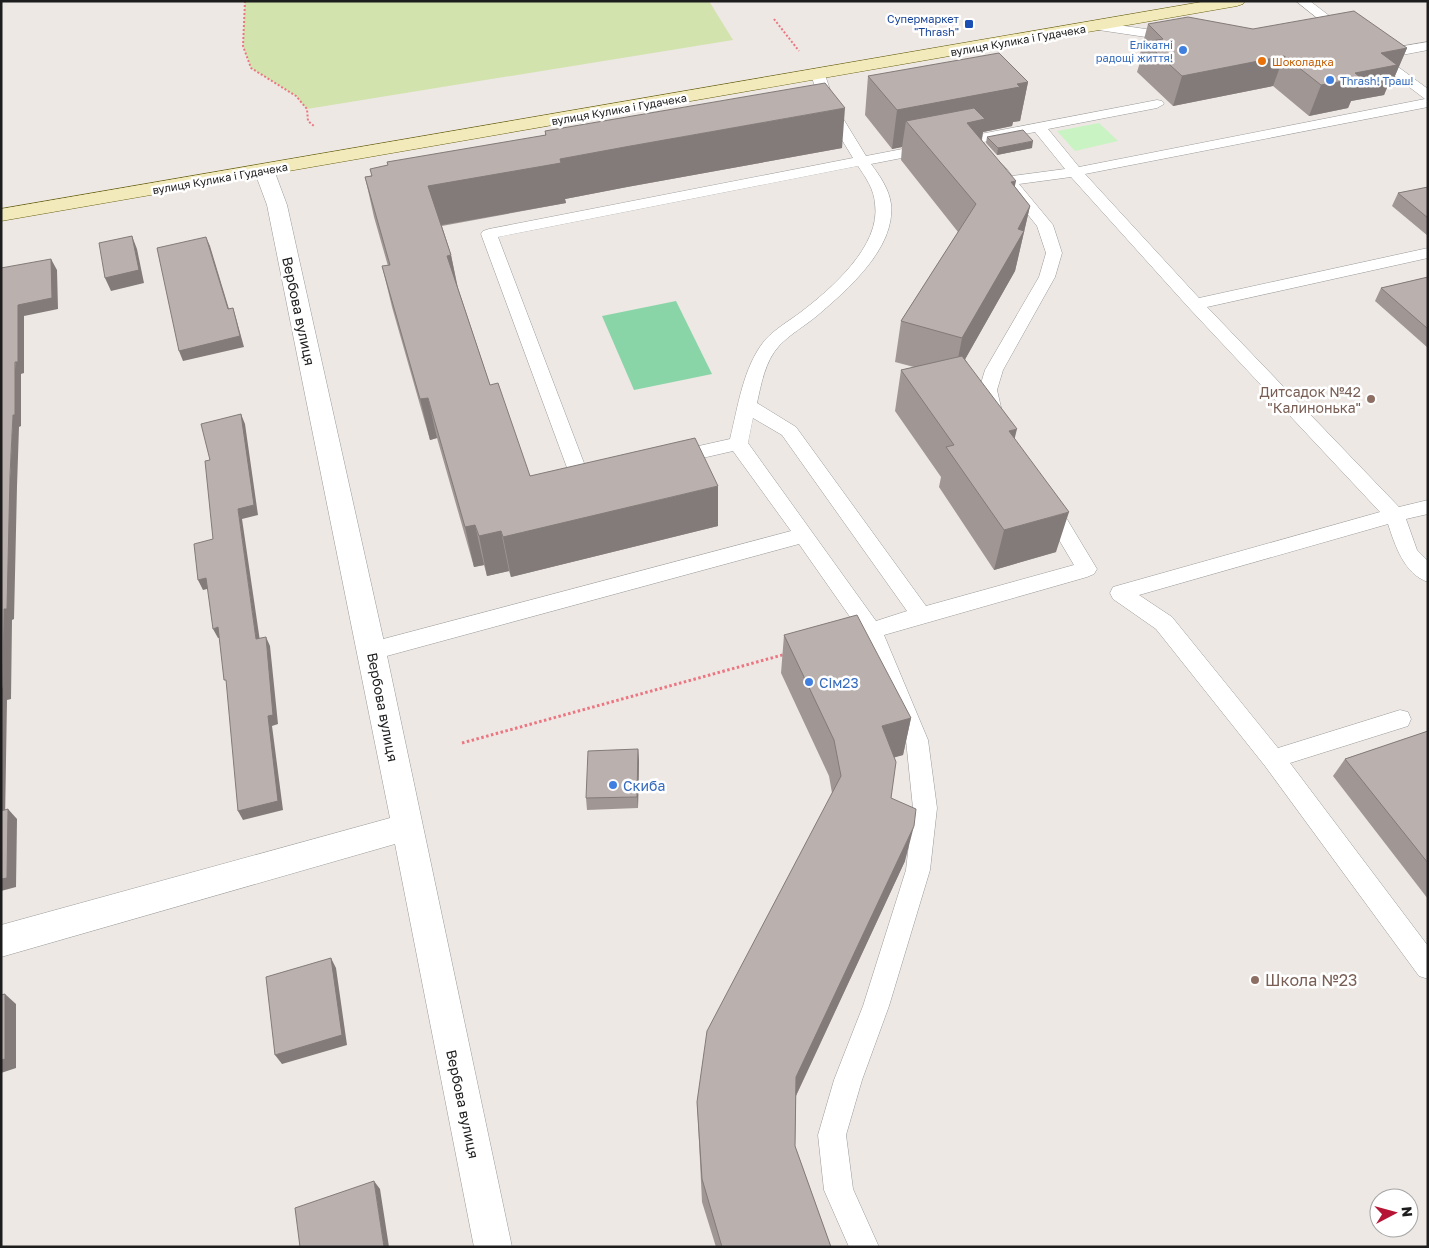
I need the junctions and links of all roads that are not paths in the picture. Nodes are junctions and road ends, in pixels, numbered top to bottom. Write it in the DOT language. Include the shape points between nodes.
graph roads {
  1 [pos="1237,1"];
  2 [pos="1302,1"];
  3 [pos="1324,18"];
  4 [pos="1306,21"];
  5 [pos="1097,26"];
  6 [pos="1185,39"];
  7 [pos="1428,46"];
  8 [pos="1375,56"];
  9 [pos="818,75"];
  10 [pos="1428,96"];
  11 [pos="1157,104"];
  12 [pos="1428,104"];
  13 [pos="1039,128"];
  14 [pos="973,141"];
  15 [pos="862,161"];
  16 [pos="264,170"];
  17 [pos="1074,172"];
  18 [pos="1010,181"];
  19 [pos="1,215"];
  20 [pos="1428,253"];
  21 [pos="1195,304"];
  22 [pos="748,406"];
  23 [pos="1005,434"];
  24 [pos="738,444"];
  25 [pos="1041,493"];
  26 [pos="1428,507"];
  27 [pos="1395,515"];
  28 [pos="804,535"];
  29 [pos="1428,574"];
  30 [pos="921,615"];
  31 [pos="872,631"];
  32 [pos="372,651"];
  33 [pos="1400,719"];
  34 [pos="1273,759"];
  35 [pos="407,827"];
  36 [pos="1,941"];
  37 [pos="1428,967"];
  38 [pos="493,1247"];
  39 [pos="864,1247"];
  1 -- 5 [label="main road, вулиця Кулика і Гудачека"];
  2 -- 3 [label="lane"];
  3 -- 4 [label="lane"];
  3 -- 8 [label="lane"];
  5 -- 6 [label="lane"];
  5 -- 9 [label="main road, вулиця Кулика і Гудачека"];
  7 -- 8 [label="lane"];
  8 -- 10 [label="lane"];
  9 -- 15 [label="lane" via="829,107"];
  9 -- 16 [label="main road, вулиця Кулика і Гудачека"];
  11 -- 13 [label="lane"];
  12 -- 17 [label="lane"];
  13 -- 14 [label="lane"];
  13 -- 17 [label="lane"];
  14 -- 15 [label="lane"];
  14 -- 18 [label="lane"];
  15 -- 22 [label="lane" via="879,186 885,211 878,235 854,272 817,308 772,344 759,364"];
  15 -- 24 [label="lane" via="489,234 580,479"];
  16 -- 19 [label="main road, вулиця Кулика і Гудачека"];
  16 -- 32 [label="street, Вербова вулиця" via="277,205"];
  17 -- 18 [label="lane"];
  17 -- 21 [label="lane"];
  18 -- 23 [label="lane" via="1046,225 1054,253 1046,277 994,370 988,390 995,417"];
  20 -- 21 [label="lane"];
  21 -- 27 [label="lane"];
  22 -- 24 [label="lane"];
  22 -- 30 [label="lane" via="789,431"];
  24 -- 28 [label="lane"];
  25 -- 30 [label="lane" via="1087,569"];
  26 -- 27 [label="lane"];
  27 -- 29 [label="lane" via="1408,552"];
  27 -- 34 [label="lane" via="1120,593 1164,623"];
  28 -- 31 [label="lane"];
  28 -- 32 [label="lane"];
  30 -- 31 [label="lane"];
  31 -- 39 [label="lane" via="917,740 925,808 918,870 832,1135 839,1190"];
  32 -- 35 [label="street, Вербова вулиця"];
  33 -- 34 [label="lane"];
  34 -- 37 [label="lane"];
  35 -- 36 [label="street"];
  35 -- 38 [label="street, Вербова вулиця"];
}
